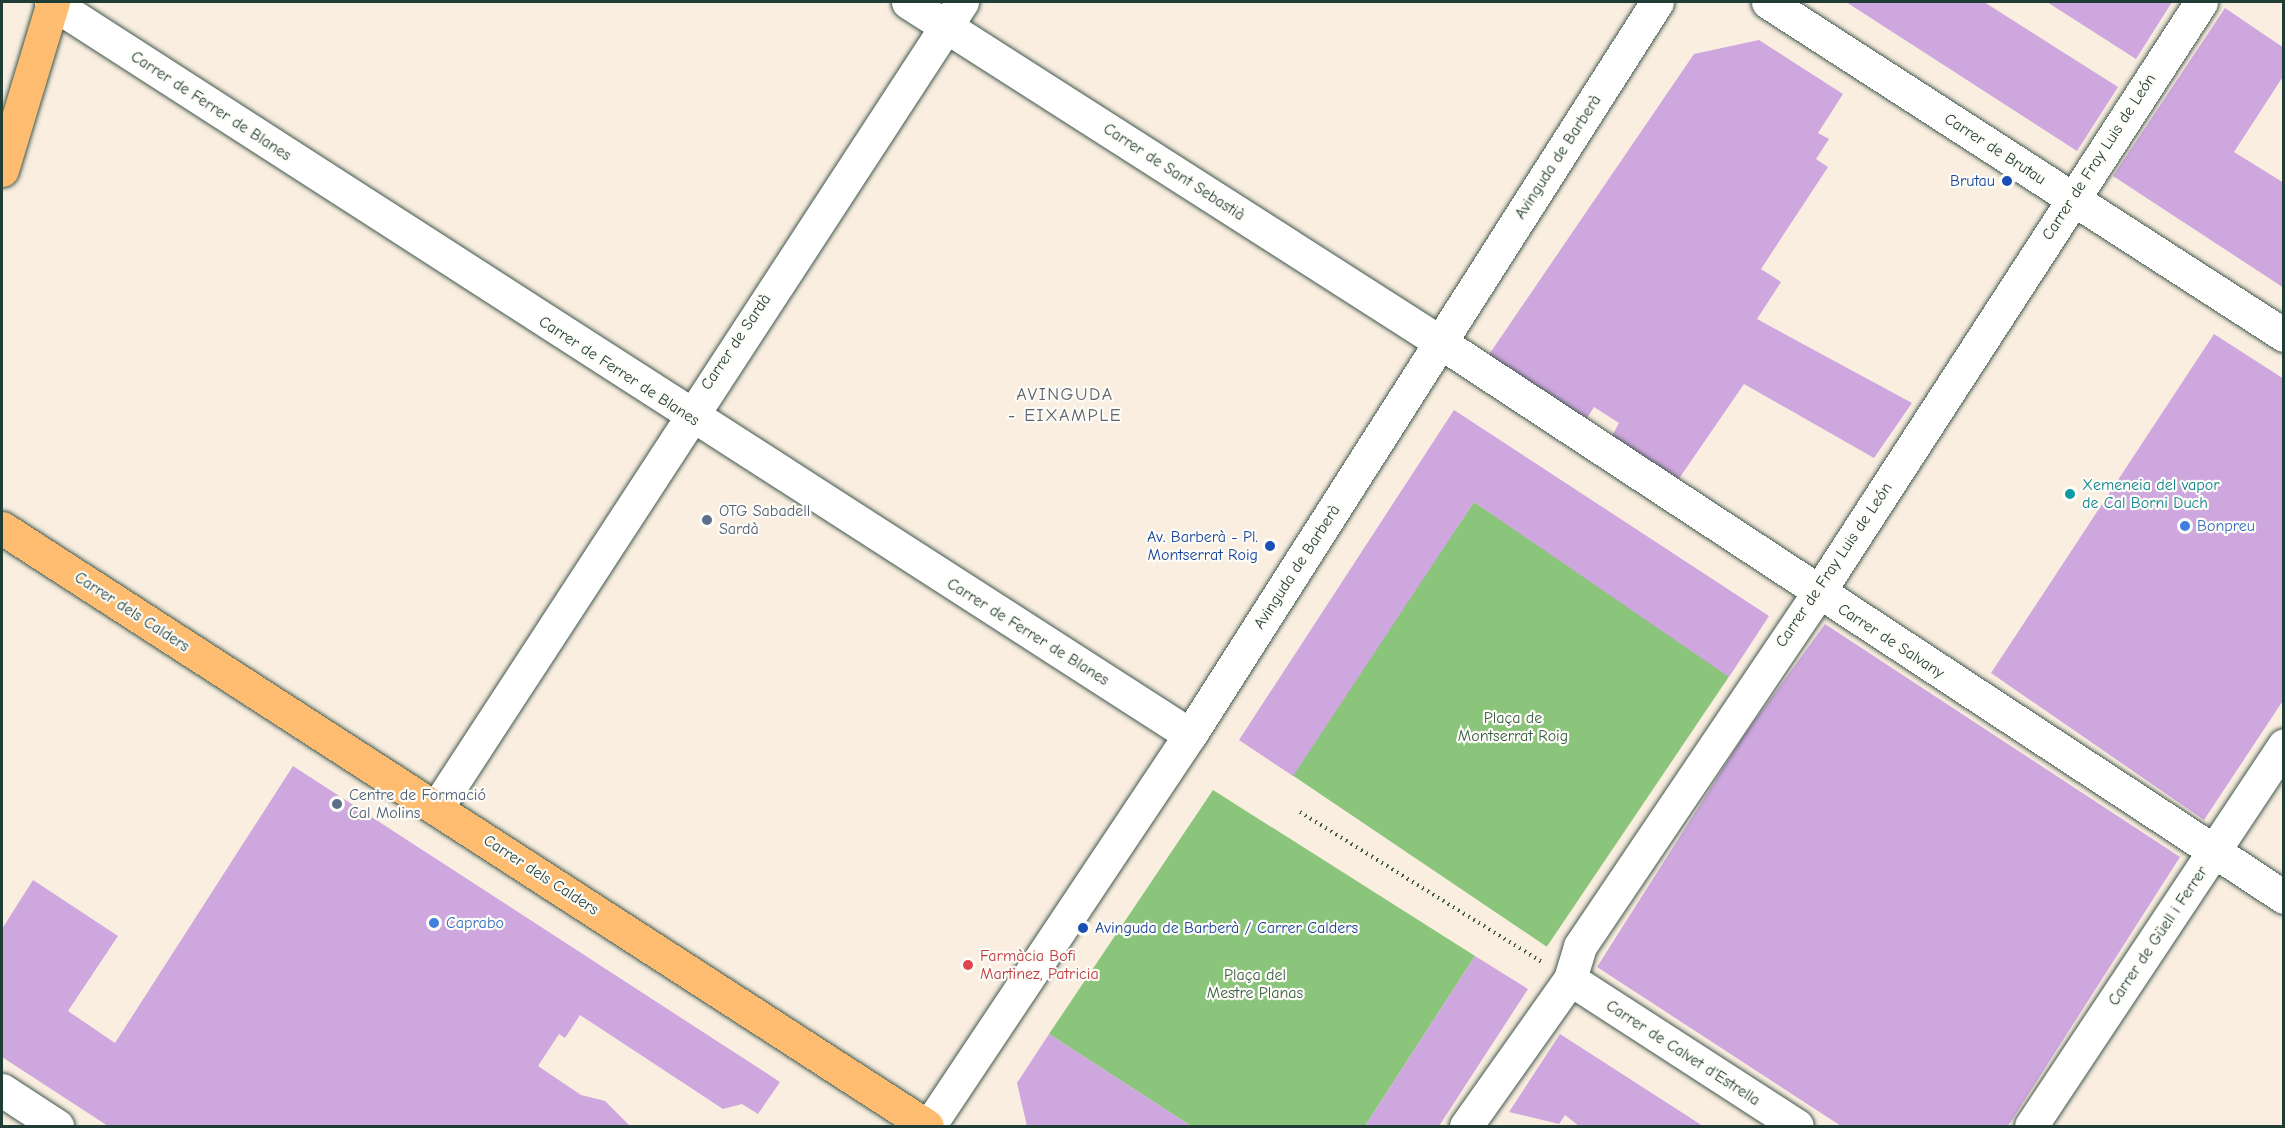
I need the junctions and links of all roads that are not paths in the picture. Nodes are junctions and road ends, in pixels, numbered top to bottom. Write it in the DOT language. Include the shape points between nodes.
graph roads {
  1 [pos="52,2"];
  2 [pos="908,2"];
  3 [pos="1657,2"];
  4 [pos="1768,2"];
  5 [pos="2201,2"];
  6 [pos="955,14"];
  7 [pos="27,88"];
  8 [pos="2,124"];
  9 [pos="2,170"];
  10 [pos="2071,198"];
  11 [pos="2283,335"];
  12 [pos="1440,342"];
  13 [pos="687,416"];
  14 [pos="2,528"];
  15 [pos="1818,593"];
  16 [pos="1190,735"];
  17 [pos="2283,745"];
  18 [pos="437,807"];
  19 [pos="2214,852"];
  20 [pos="2283,897"];
  21 [pos="1569,979"];
  22 [pos="2,1090"];
  23 [pos="57,1126"];
  24 [pos="928,1126"];
  25 [pos="1466,1126"];
  26 [pos="1797,1126"];
  27 [pos="2031,1126"];
  1 -- 7 [label="main road"];
  1 -- 13 [label="street, Carrer de Ferrer de Blanes"];
  2 -- 6 [label="street, Carrer de Sant Sebastià"];
  3 -- 12 [label="street, Avinguda de Barberà"];
  4 -- 10 [label="street, Carrer de Brutau"];
  5 -- 10 [label="street, Carrer de Fray Luis de León"];
  6 -- 12 [label="street, Carrer de Sant Sebastià"];
  6 -- 13 [label="street, Carrer de Sardà"];
  7 -- 8 [label="street"];
  7 -- 9 [label="main road"];
  10 -- 11 [label="street, Carrer de Brutau"];
  10 -- 15 [label="street, Carrer de Fray Luis de León"];
  12 -- 15 [label="street, Carrer de Salvany"];
  12 -- 16 [label="street, Avinguda de Barberà"];
  13 -- 16 [label="street, Carrer de Ferrer de Blanes"];
  13 -- 18 [label="street, Carrer de Sardà"];
  14 -- 18 [label="main road, Carrer dels Calders"];
  15 -- 19 [label="street, Carrer de Salvany"];
  15 -- 21 [label="street, Carrer de Fray Luis de León" via="1580,946"];
  16 -- 24 [label="street, Avinguda de Barberà"];
  17 -- 19 [label="street, Carrer de Güell i Ferrer"];
  18 -- 24 [label="main road, Carrer dels Calders"];
  19 -- 20 [label="street, Carrer de Salvany"];
  19 -- 27 [label="street, Carrer de Güell i Ferrer"];
  21 -- 25 [label="street, Carrer de Fray Luis de León"];
  21 -- 26 [label="street, Carrer de Calvet d'Estrella"];
  22 -- 23 [label="street"];
}
